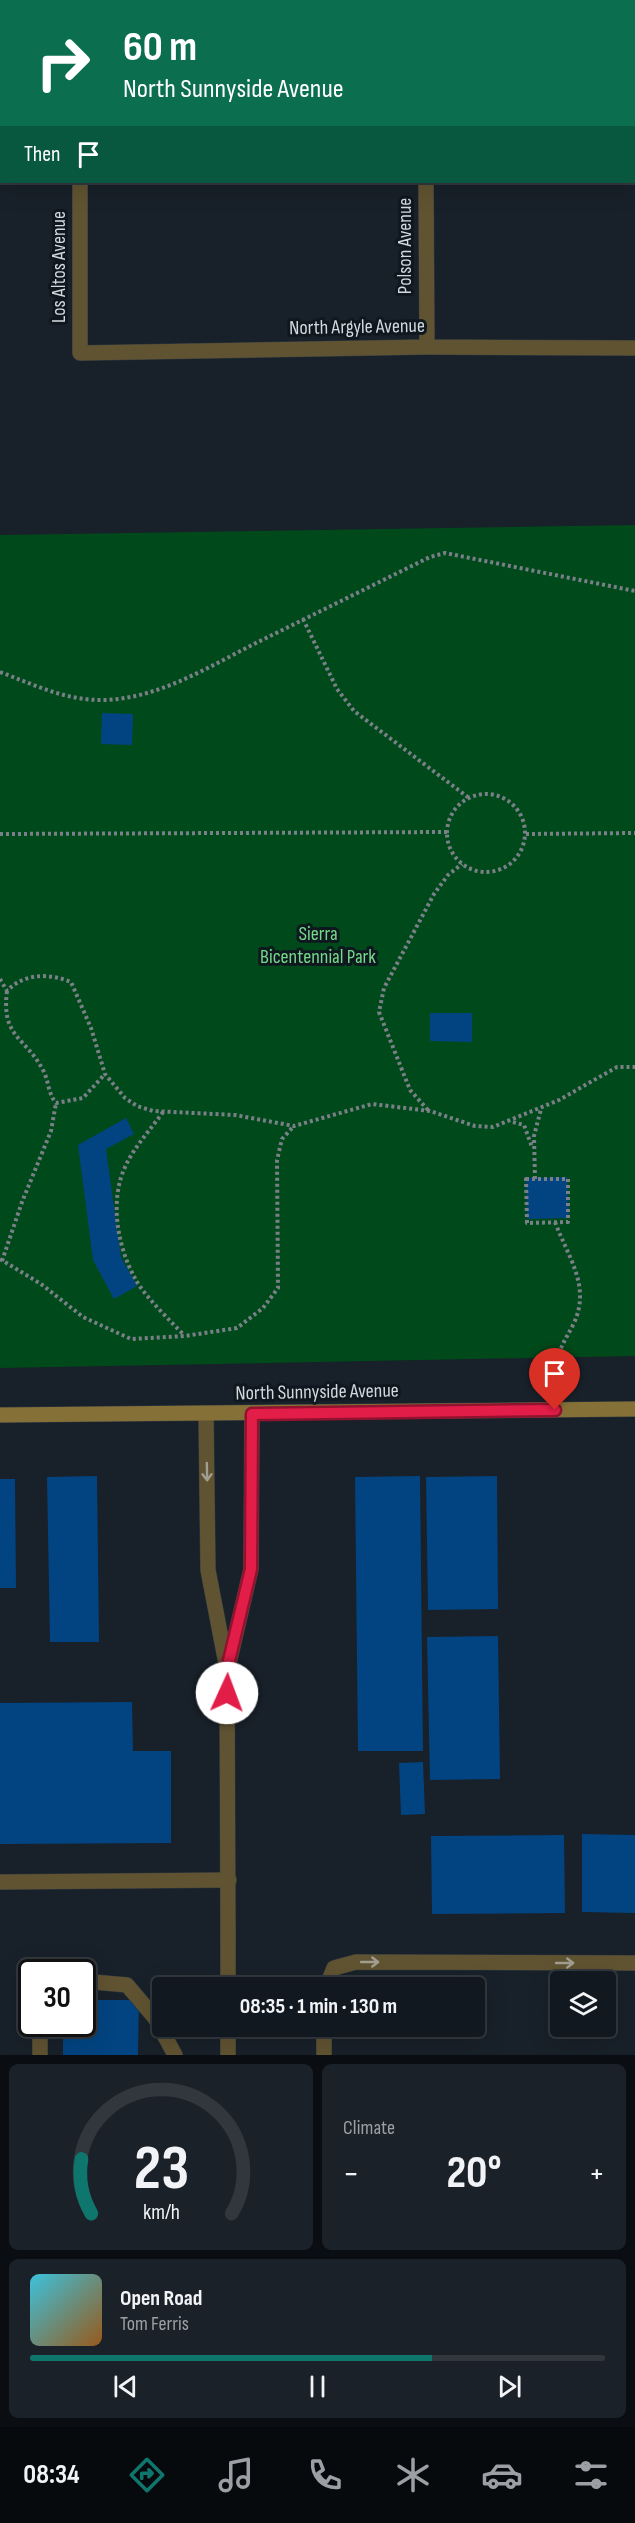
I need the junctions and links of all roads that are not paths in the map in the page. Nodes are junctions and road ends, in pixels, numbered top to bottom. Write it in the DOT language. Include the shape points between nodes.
graph roads {
  1 [pos="80,183"];
  2 [pos="426,183"];
  3 [pos="427,347"];
  4 [pos="635,348"];
  5 [pos="80,353"];
  6 [pos="635,1409"];
  7 [pos="206,1414"];
  8 [pos="252,1414"];
  9 [pos="0,1415"];
  10 [pos="227,1669"];
  11 [pos="229,1880"];
  12 [pos="0,1882"];
  13 [pos="635,1963"];
  14 [pos="228,1977"];
  15 [pos="330,1977"];
  16 [pos="96,1982"];
  17 [pos="40,2037"];
  18 [pos="228,2037"];
  19 [pos="324,2037"];
  20 [pos="40,2055"];
  21 [pos="175,2055"];
  22 [pos="228,2055"];
  23 [pos="324,2055"];
  1 -- 5 [label="street, Los Altos Avenue"];
  2 -- 3 [label="street, Polson Avenue"];
  3 -- 4 [label="street, North Argyle Avenue"];
  3 -- 5 [label="street, North Argyle Avenue"];
  6 -- 8 [label="main road, North Sunnyside Avenue"];
  7 -- 8 [label="main road, North Sunnyside Avenue"];
  7 -- 9 [label="main road, North Sunnyside Avenue"];
  7 -- 10 [label="street, one-way" via="208,1570"];
  8 -- 10 [label="street" via="251,1569"];
  10 -- 11 [label="street"];
  11 -- 12 [label="street"];
  11 -- 14 [label="street"];
  15 -- 13 [label="street, one-way" via="334,1968 356,1962"];
  16 -- 21 [label="street" via="126,1985 155,2018"];
  17 -- 20 [label="street"];
  18 -- 22 [label="street"];
  19 -- 23 [label="street"];
}
